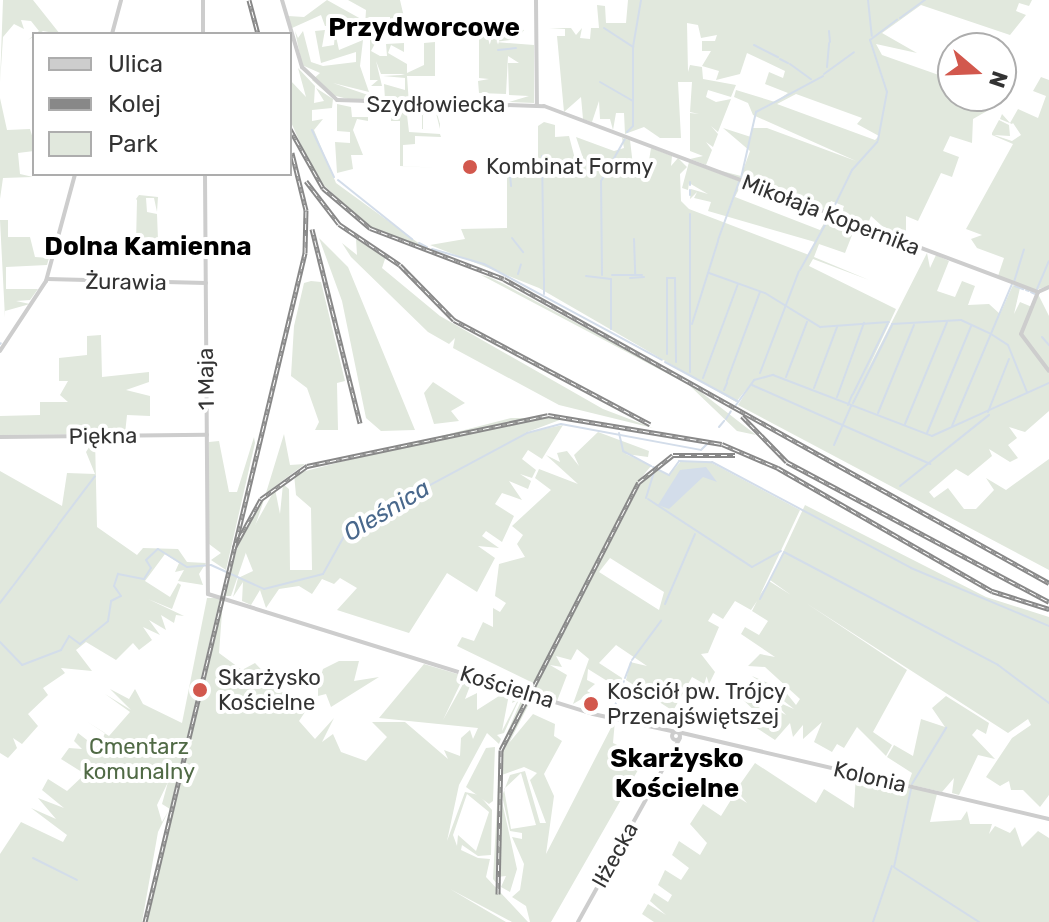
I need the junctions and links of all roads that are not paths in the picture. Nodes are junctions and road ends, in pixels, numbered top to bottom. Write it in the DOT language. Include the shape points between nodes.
graph roads {
  1 [pos="121,0"];
  2 [pos="203,0"];
  3 [pos="282,0"];
  4 [pos="536,0"];
  5 [pos="113,32"];
  6 [pos="203,32"];
  7 [pos="292,32"];
  8 [pos="292,34"];
  9 [pos="537,105"];
  10 [pos="74,176"];
  11 [pos="205,176"];
  12 [pos="47,279"];
  13 [pos="206,283"];
  14 [pos="1049,287"];
  15 [pos="1038,292"];
  16 [pos="0,351"];
  17 [pos="1049,371"];
  18 [pos="207,435"];
  19 [pos="0,437"];
  20 [pos="397,652"];
  21 [pos="677,735"];
  22 [pos="1049,819"];
  23 [pos="578,922"];
  1 -- 5 [label="street"];
  2 -- 6 [label="street"];
  3 -- 7 [label="street, Szydłowiecka"];
  4 -- 9 [label="street"];
  8 -- 9 [label="street, Szydłowiecka" via="302,67 337,100"];
  9 -- 15 [label="street, Mikołaja Kopernika"];
  10 -- 12 [label="street"];
  11 -- 13 [label="street, 1 Maja"];
  12 -- 13 [label="street, Żurawia"];
  12 -- 16 [label="street"];
  13 -- 18 [label="street, 1 Maja"];
  14 -- 15 [label="street"];
  15 -- 17 [label="street" via="1021,334"];
  18 -- 19 [label="street, Piękna"];
  18 -- 20 [label="street, 1 Maja" via="211,591"];
  20 -- 21 [label="street, Kościelna"];
  21 -- 22 [label="street, Kolonia"];
  21 -- 23 [label="street, Iłżecka"];
}
